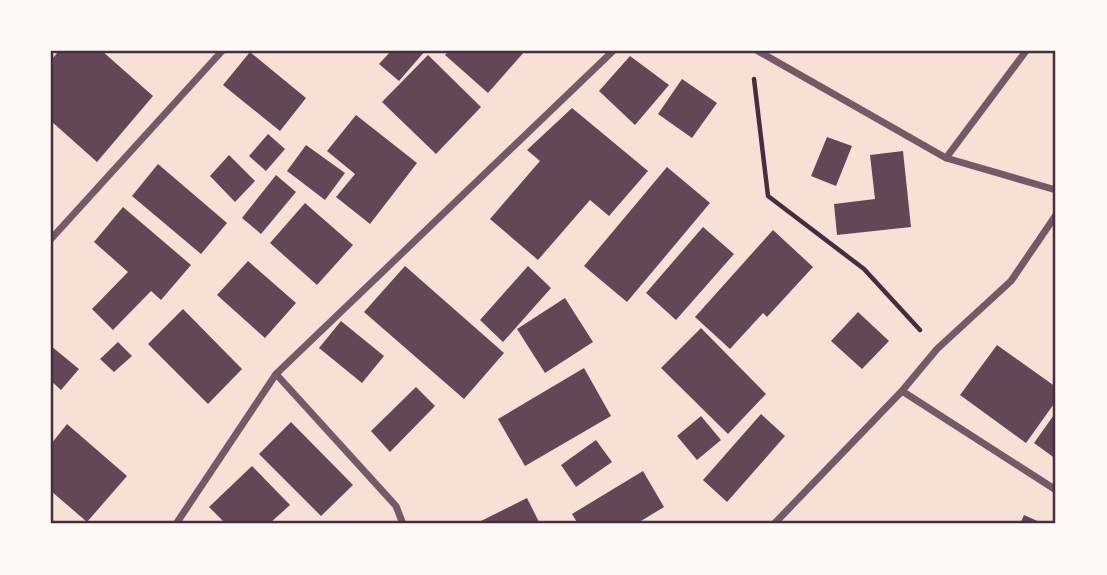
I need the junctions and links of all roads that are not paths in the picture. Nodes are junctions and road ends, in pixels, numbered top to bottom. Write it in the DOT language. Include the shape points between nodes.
graph roads {
  1 [pos="222,51"];
  2 [pos="613,51"];
  3 [pos="758,51"];
  4 [pos="1026,51"];
  5 [pos="946,158"];
  6 [pos="1056,190"];
  7 [pos="1056,215"];
  8 [pos="51,239"];
  9 [pos="276,374"];
  10 [pos="902,391"];
  11 [pos="1056,490"];
  12 [pos="176,524"];
  13 [pos="403,524"];
  14 [pos="774,524"];
  1 -- 8 [label="street"];
  2 -- 9 [label="street"];
  3 -- 5 [label="street"];
  4 -- 5 [label="street"];
  5 -- 6 [label="street"];
  7 -- 10 [label="street" via="1011,281 937,349"];
  9 -- 12 [label="street"];
  9 -- 13 [label="street" via="396,506"];
  10 -- 11 [label="street"];
  10 -- 14 [label="street"];
}
